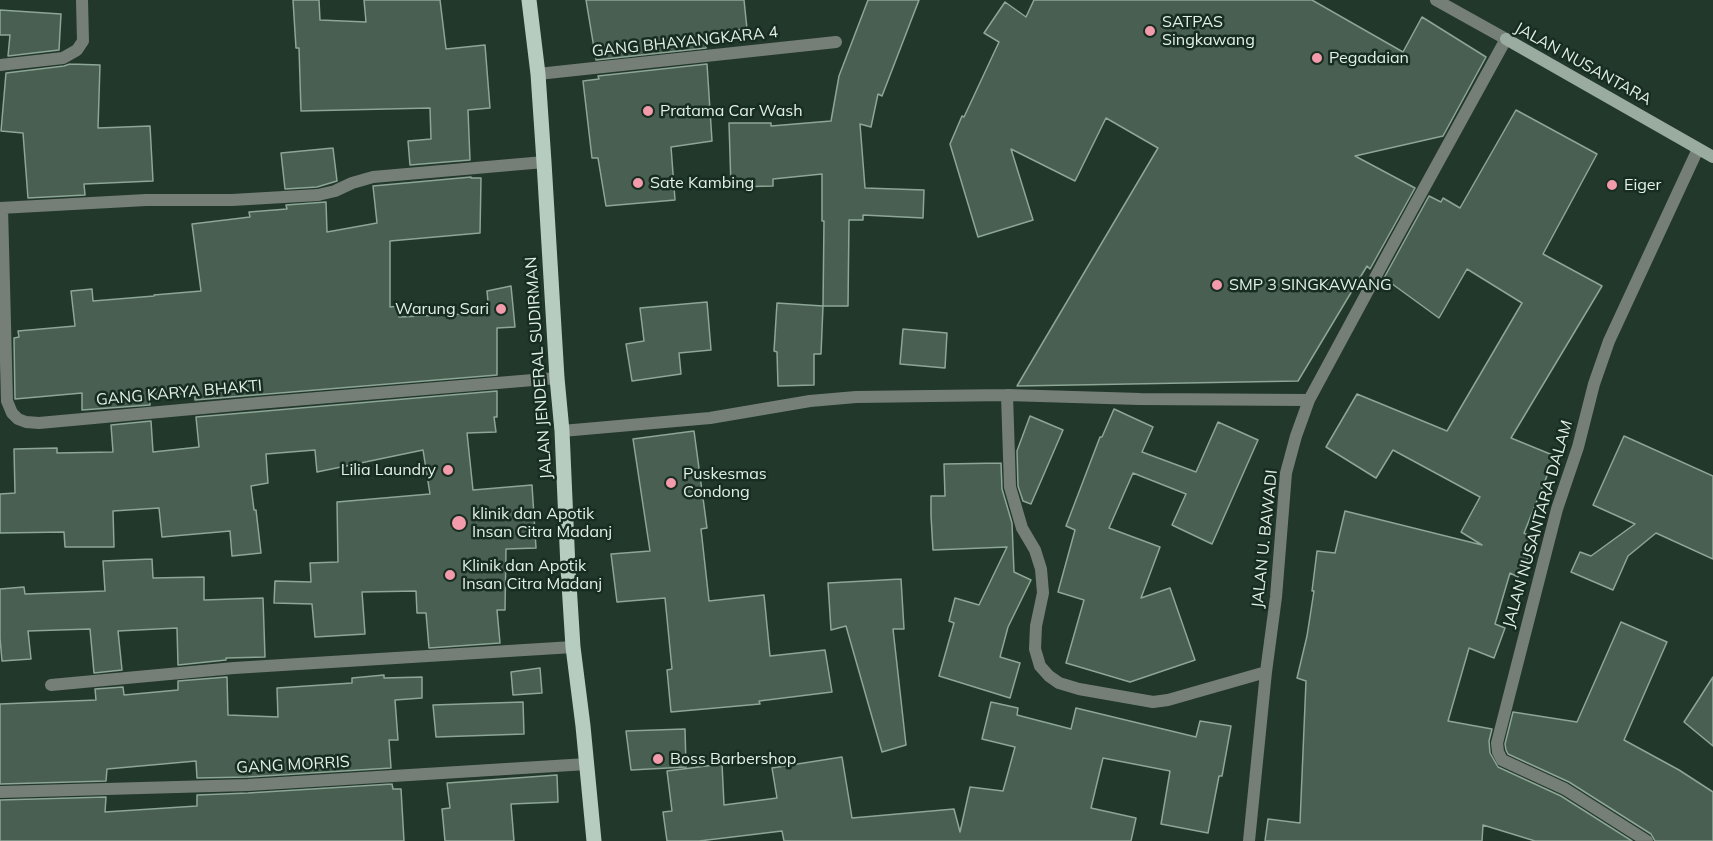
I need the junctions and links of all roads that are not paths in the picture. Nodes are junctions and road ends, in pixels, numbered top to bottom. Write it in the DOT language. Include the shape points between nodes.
graph roads {
  1 [pos="82,0"];
  2 [pos="529,0"];
  3 [pos="1436,0"];
  4 [pos="1506,39"];
  5 [pos="836,42"];
  6 [pos="0,65"];
  7 [pos="538,74"];
  8 [pos="1698,148"];
  9 [pos="1713,157"];
  10 [pos="544,162"];
  11 [pos="1,208"];
  12 [pos="557,378"];
  13 [pos="1007,395"];
  14 [pos="1309,400"];
  15 [pos="562,432"];
  16 [pos="573,646"];
  17 [pos="1266,672"];
  18 [pos="51,685"];
  19 [pos="587,764"];
  20 [pos="0,792"];
  21 [pos="594,841"];
  22 [pos="1249,841"];
  23 [pos="1647,841"];
  1 -- 6 [label="street" via="83,41 77,50 63,58"];
  2 -- 7 [label="main road, JALAN JENDERAL SUDIRMAN"];
  3 -- 4 [label="street, JALAN NUSANTARA"];
  4 -- 8 [label="main road, JALAN NUSANTARA"];
  4 -- 14 [label="street, JALAN U. BAWADI"];
  5 -- 7 [label="street, GANG BHAYANGKARA 4"];
  7 -- 10 [label="main road, JALAN JENDERAL SUDIRMAN"];
  8 -- 9 [label="main road, JALAN NUSANTARA"];
  8 -- 23 [label="street, JALAN NUSANTARA DALAM" via="1609,341 1594,384 1497,743 1502,760 1566,789"];
  10 -- 11 [label="street, GANG KARYA BHAKTI" via="373,177 318,195"];
  10 -- 12 [label="main road, JALAN JENDERAL SUDIRMAN"];
  11 -- 12 [label="street, GANG KARYA BHAKTI" via="7,400 18,420 39,423"];
  12 -- 15 [label="main road, JALAN JENDERAL SUDIRMAN"];
  13 -- 14 [label="street"];
  13 -- 15 [label="street" via="856,397 710,418"];
  13 -- 17 [label="street" via="1010,487 1022,528 1041,569 1043,593 1035,649 1040,666 1049,676 1079,688 1153,702"];
  14 -- 17 [label="street, JALAN U. BAWADI" via="1286,473"];
  15 -- 16 [label="main road, JALAN JENDERAL SUDIRMAN"];
  16 -- 18 [label="street" via="234,668"];
  16 -- 19 [label="main road, JALAN JENDERAL SUDIRMAN"];
  17 -- 22 [label="street, JALAN U. BAWADI"];
  19 -- 20 [label="street, GANG MORRIS" via="248,785"];
  19 -- 21 [label="main road, JALAN JENDERAL SUDIRMAN"];
}
